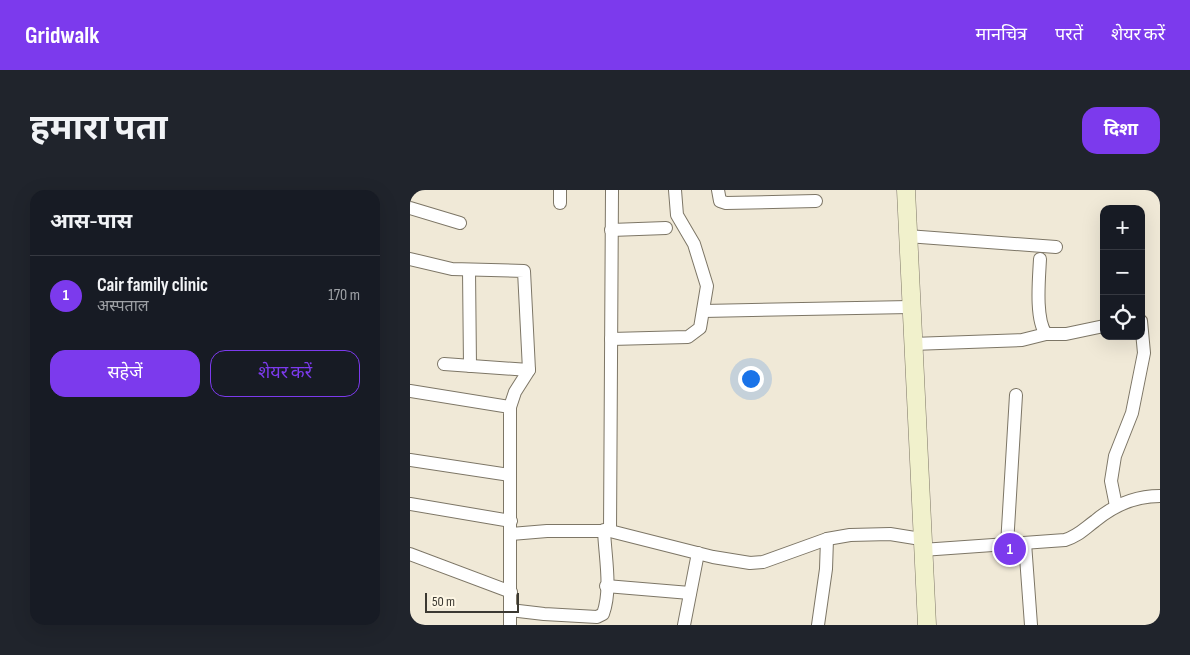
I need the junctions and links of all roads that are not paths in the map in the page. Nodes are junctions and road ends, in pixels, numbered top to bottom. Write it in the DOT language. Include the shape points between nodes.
graph roads {
  1 [pos="560,190"];
  2 [pos="612,190"];
  3 [pos="675,190"];
  4 [pos="718,190"];
  5 [pos="906,190"];
  6 [pos="816,201"];
  7 [pos="560,203"];
  8 [pos="410,208"];
  9 [pos="460,223"];
  10 [pos="666,228"];
  11 [pos="611,230"];
  12 [pos="906,236"];
  13 [pos="1056,246"];
  14 [pos="410,259"];
  15 [pos="1040,259"];
  16 [pos="469,270"];
  17 [pos="910,307"];
  18 [pos="703,311"];
  19 [pos="1100,327"];
  20 [pos="1046,334"];
  21 [pos="611,339"];
  22 [pos="1143,340"];
  23 [pos="912,344"];
  24 [pos="444,364"];
  25 [pos="470,366"];
  26 [pos="528,370"];
  27 [pos="410,391"];
  28 [pos="1016,395"];
  29 [pos="510,407"];
  30 [pos="410,460"];
  31 [pos="510,475"];
  32 [pos="1160,496"];
  33 [pos="410,504"];
  34 [pos="1116,506"];
  35 [pos="511,528"];
  36 [pos="607,531"];
  37 [pos="827,539"];
  38 [pos="1025,543"];
  39 [pos="922,545"];
  40 [pos="1007,545"];
  41 [pos="698,553"];
  42 [pos="410,554"];
  43 [pos="606,586"];
  44 [pos="510,592"];
  45 [pos="690,593"];
  46 [pos="510,610"];
  47 [pos="510,625"];
  48 [pos="684,625"];
  49 [pos="818,625"];
  50 [pos="927,625"];
  51 [pos="1031,625"];
  1 -- 7 [label="street"];
  2 -- 11 [label="street"];
  3 -- 18 [label="street" via="677,215 694,244 707,286"];
  4 -- 6 [label="street" via="720,201 726,203"];
  5 -- 12 [label="street"];
  8 -- 9 [label="street"];
  10 -- 11 [label="street"];
  11 -- 21 [label="street"];
  12 -- 13 [label="street"];
  12 -- 17 [label="street"];
  14 -- 16 [label="street"];
  15 -- 20 [label="street" via="1039,302 1042,329"];
  16 -- 25 [label="street"];
  16 -- 26 [label="street" via="524,271"];
  17 -- 18 [label="street"];
  17 -- 23 [label="street"];
  18 -- 21 [label="street" via="700,328 688,337"];
  19 -- 20 [label="street" via="1066,334"];
  20 -- 23 [label="street" via="1022,340"];
  21 -- 36 [label="street"];
  22 -- 34 [label="street" via="1144,353 1132,413 1115,456 1111,481"];
  23 -- 39 [label="street"];
  24 -- 25 [label="street"];
  25 -- 26 [label="street"];
  26 -- 29 [label="street"];
  27 -- 29 [label="street"];
  28 -- 40 [label="street"];
  29 -- 31 [label="street"];
  30 -- 31 [label="street"];
  31 -- 35 [label="street"];
  32 -- 34 [label="street" via="1147,496"];
  33 -- 35 [label="street"];
  34 -- 38 [label="street" via="1077,536"];
  35 -- 36 [label="street"];
  35 -- 44 [label="street"];
  36 -- 41 [label="street"];
  36 -- 43 [label="street"];
  37 -- 39 [label="street" via="867,533"];
  37 -- 41 [label="street" via="750,563"];
  37 -- 49 [label="street"];
  38 -- 40 [label="street"];
  38 -- 51 [label="street"];
  39 -- 40 [label="street"];
  39 -- 50 [label="street"];
  41 -- 45 [label="street"];
  42 -- 44 [label="street"];
  43 -- 45 [label="street"];
  43 -- 46 [label="street" via="606,607 603,614 597,616"];
  44 -- 46 [label="street"];
  45 -- 48 [label="street"];
  46 -- 47 [label="street"];
}
